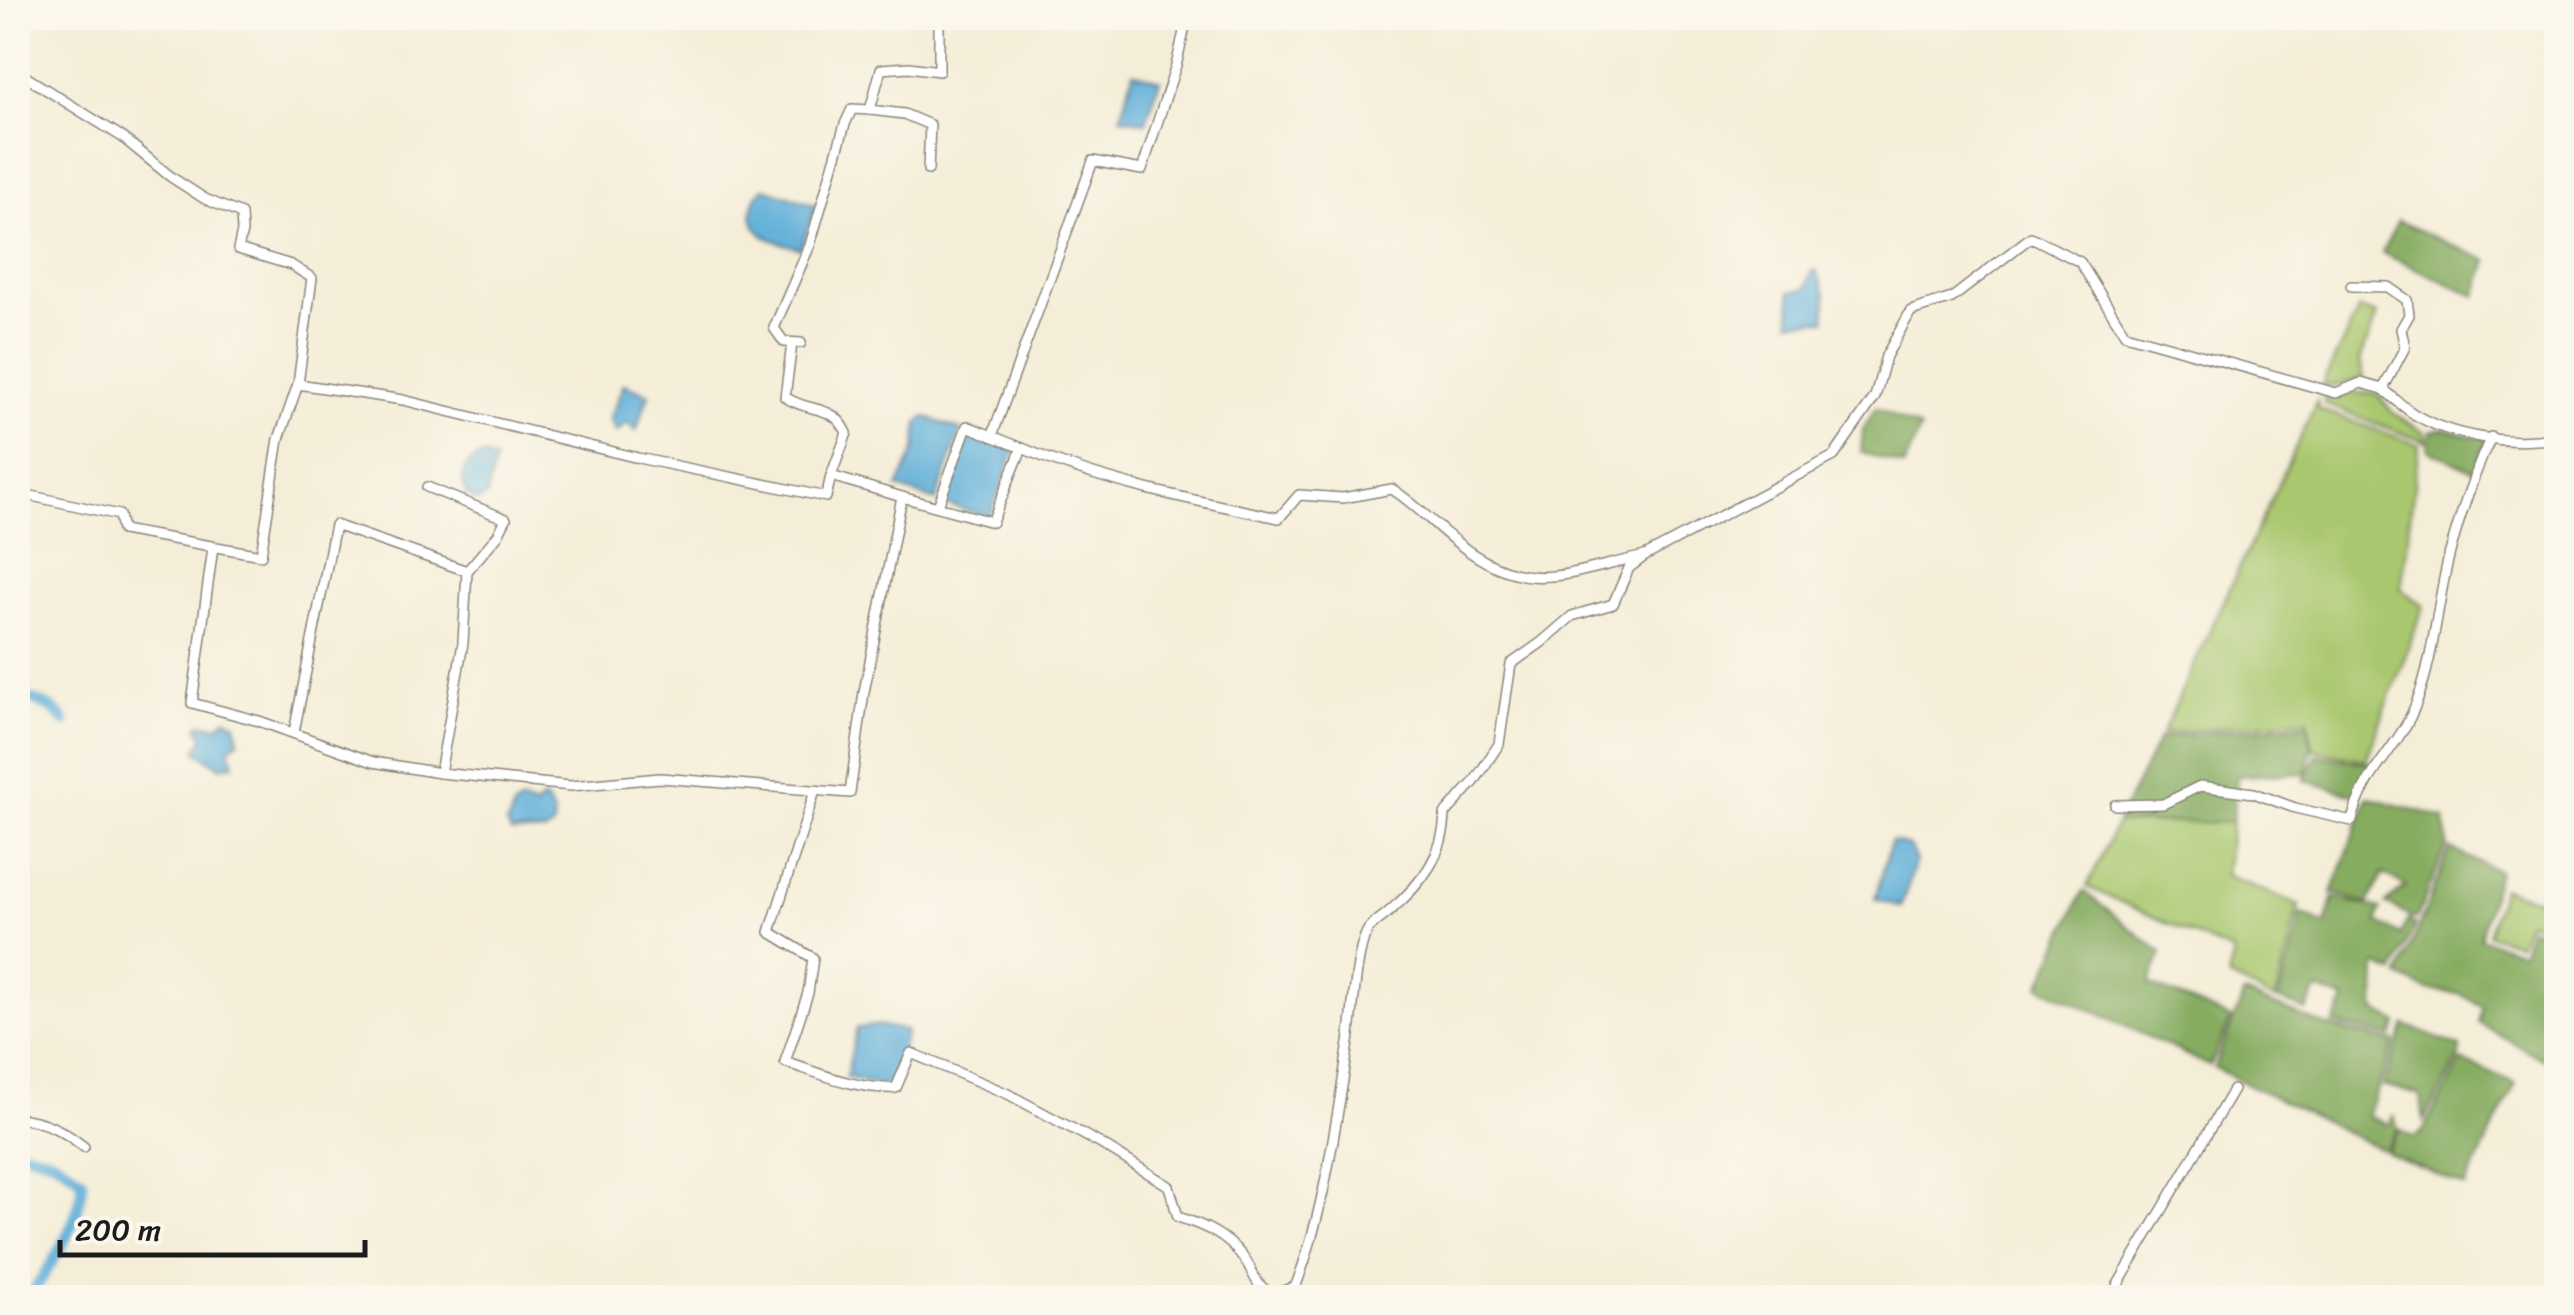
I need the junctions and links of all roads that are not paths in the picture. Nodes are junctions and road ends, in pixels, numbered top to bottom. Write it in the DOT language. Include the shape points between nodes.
graph roads {
  1 [pos="939,18"];
  2 [pos="1187,18"];
  3 [pos="18,72"];
  4 [pos="870,110"];
  5 [pos="928,170"];
  6 [pos="2351,286"];
  7 [pos="298,384"];
  8 [pos="2383,389"];
  9 [pos="992,436"];
  10 [pos="2491,437"];
  11 [pos="2555,438"];
  12 [pos="1022,448"];
  13 [pos="832,476"];
  14 [pos="427,487"];
  15 [pos="18,494"];
  16 [pos="902,497"];
  17 [pos="938,506"];
  18 [pos="213,547"];
  19 [pos="1645,556"];
  20 [pos="467,571"];
  21 [pos="294,732"];
  22 [pos="440,774"];
  23 [pos="815,790"];
  24 [pos="2115,805"];
  25 [pos="2232,1090"];
  26 [pos="18,1118"];
  27 [pos="84,1147"];
  28 [pos="1296,1286"];
  29 [pos="1291,1298"];
  30 [pos="2110,1298"];
  1 -- 4 [label="street" via="940,71 881,69"];
  2 -- 9 [label="street" via="1142,170 1093,161"];
  3 -- 7 [label="street" via="122,137 171,178 240,214 238,248 312,278"];
  4 -- 5 [label="street" via="930,125"];
  4 -- 13 [label="street" via="852,110 845,124 810,245 774,328 797,344 786,397 840,418 847,433"];
  6 -- 8 [label="street" via="2388,287 2408,300 2409,316 2400,329 2405,348"];
  7 -- 13 [label="street" via="403,400 826,497"];
  7 -- 18 [label="street" via="279,439 261,555"];
  8 -- 10 [label="street" via="2425,420"];
  8 -- 19 [label="street" via="2361,383 2336,394 2126,334 2080,262 2031,236 1952,298 1911,311 1886,356 1875,397 1834,456"];
  9 -- 12 [label="street"];
  9 -- 17 [label="street" via="966,426"];
  10 -- 11 [label="street"];
  10 -- 24 [label="street" via="2451,546 2417,702 2399,742 2371,773 2352,820 2200,786 2163,804"];
  12 -- 17 [label="street" via="992,522"];
  12 -- 19 [label="street" via="1142,487 1278,518 1299,496 1392,490 1485,564 1522,577 1559,576"];
  13 -- 16 [label="street"];
  14 -- 20 [label="street" via="506,520"];
  15 -- 18 [label="street" via="119,515 122,530"];
  16 -- 17 [label="street"];
  16 -- 23 [label="street" via="850,794"];
  18 -- 21 [label="street" via="192,703"];
  19 -- 28 [label="street" via="1629,568 1613,604 1572,616 1511,664 1499,744 1445,814 1432,867 1368,931 1320,1204"];
  20 -- 21 [label="street" via="336,525"];
  20 -- 22 [label="street" via="463,642"];
  21 -- 22 [label="street" via="373,762"];
  22 -- 23 [label="street" via="571,786 660,778"];
  23 -- 28 [label="street" via="770,932 812,958 785,1062 864,1086 896,1088 911,1053 1008,1094 1169,1186 1178,1217 1226,1240 1245,1259 1258,1287 1272,1294"];
  25 -- 30 [label="street"];
  26 -- 27 [label="street" via="40,1120"];
  28 -- 29 [label="street"];
}
